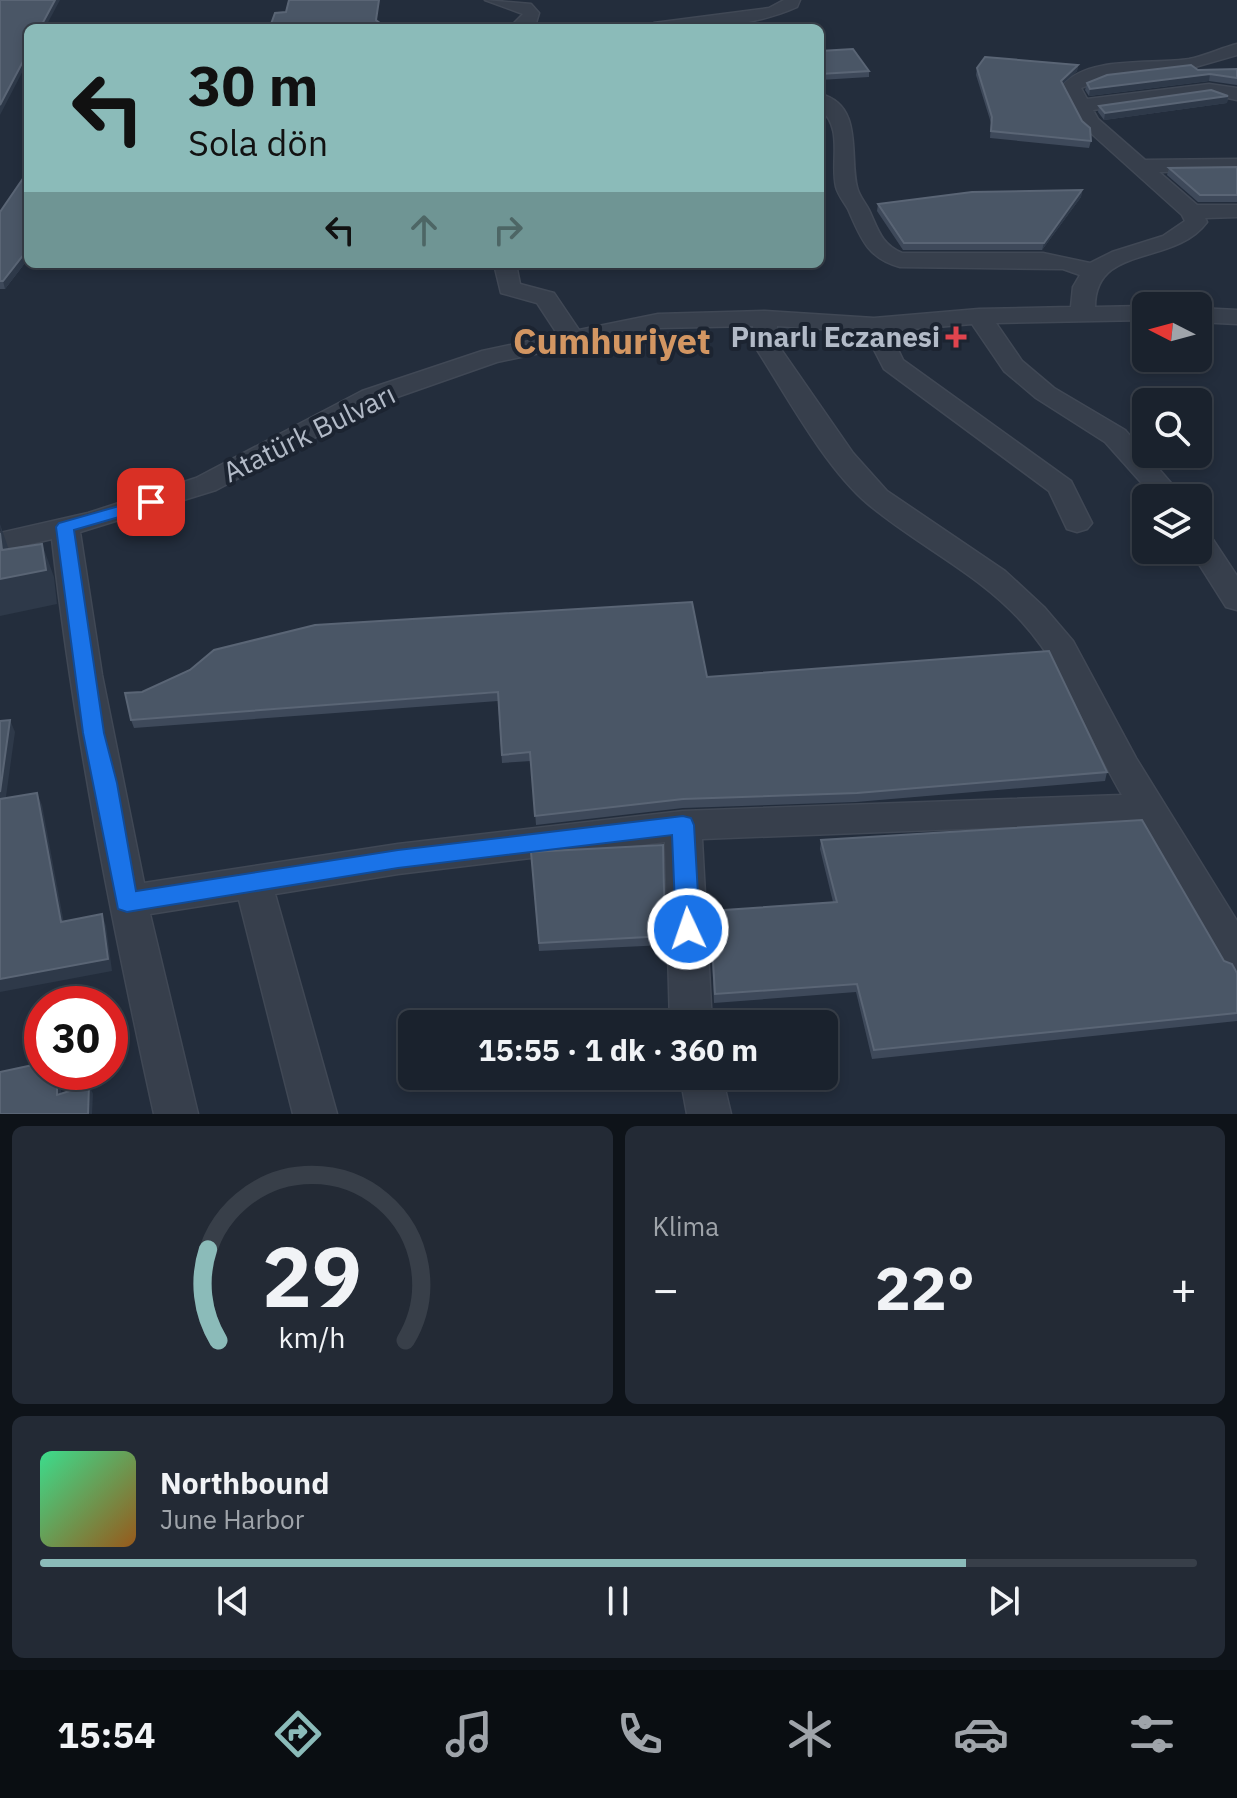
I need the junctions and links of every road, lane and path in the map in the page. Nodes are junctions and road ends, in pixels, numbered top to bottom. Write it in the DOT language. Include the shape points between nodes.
graph roads {
  1 [pos="493,0"];
  2 [pos="792,0"];
  3 [pos="536,6"];
  4 [pos="523,24"];
  5 [pos="684,24"];
  6 [pos="1237,49"];
  7 [pos="1237,94"];
  8 [pos="824,103"];
  9 [pos="1080,106"];
  10 [pos="824,164"];
  11 [pos="1237,165"];
  12 [pos="1137,166"];
  13 [pos="847,169"];
  14 [pos="1237,211"];
  15 [pos="1192,212"];
  16 [pos="506,268"];
  17 [pos="1092,271"];
  18 [pos="1132,313"];
  19 [pos="1083,314"];
  20 [pos="979,316"];
  21 [pos="1212,316"];
  22 [pos="1237,317"];
  23 [pos="765,318"];
  24 [pos="874,325"];
  25 [pos="573,339"];
  26 [pos="1158,484"];
  27 [pos="1077,523"];
  28 [pos="65,527"];
  29 [pos="0,542"];
  30 [pos="1212,561"];
  31 [pos="1237,600"];
  32 [pos="1148,808"];
  33 [pos="683,825"];
  34 [pos="253,882"];
  35 [pos="127,902"];
  36 [pos="1237,956"];
  37 [pos="690,1010"];
  38 [pos="704,1090"];
  39 [pos="176,1114"];
  40 [pos="315,1114"];
  41 [pos="709,1114"];
  1 -- 3 [label="street"];
  2 -- 5 [label="street" via="773,12"];
  3 -- 4 [label="street"];
  6 -- 9 [label="street" via="1192,63 1128,67 1079,80 1071,86"];
  7 -- 9 [label="street" via="1209,89"];
  8 -- 13 [label="street" via="838,115 844,131"];
  9 -- 12 [label="street"];
  10 -- 13 [label="street"];
  11 -- 12 [label="street"];
  12 -- 15 [label="street"];
  13 -- 17 [label="street" via="849,193 868,237 886,256 1043,260"];
  14 -- 15 [label="street"];
  15 -- 17 [label="street" via="1196,222 1191,231 1172,243"];
  16 -- 25 [label="street" via="509,288 546,298"];
  17 -- 19 [label="street" via="1084,286"];
  18 -- 19 [label="street, Atatürk Bulvarı"];
  19 -- 20 [label="street, Atatürk Bulvarı"];
  20 -- 24 [label="street, Atatürk Bulvarı"];
  20 -- 26 [label="street" via="1013,366 1045,393 1115,436"];
  21 -- 22 [label="street"];
  23 -- 24 [label="street, Atatürk Bulvarı"];
  23 -- 25 [label="street, Atatürk Bulvarı" via="658,321"];
  23 -- 32 [label="street" via="764,342 877,497 994,578 1062,649"];
  24 -- 27 [label="street" via="893,364 1061,487"];
  25 -- 28 [label="street, Atatürk Bulvarı" via="491,356 371,397 206,484"];
  28 -- 29 [label="street, Atatürk Bulvarı"];
  28 -- 35 [label="street" via="94,733"];
  30 -- 31 [label="street"];
  32 -- 33 [label="street"];
  32 -- 36 [label="street"];
  33 -- 34 [label="street"];
  33 -- 37 [label="street"];
  34 -- 35 [label="street"];
  34 -- 40 [label="street"];
  35 -- 39 [label="street"];
  38 -- 41 [label="street"];
}
